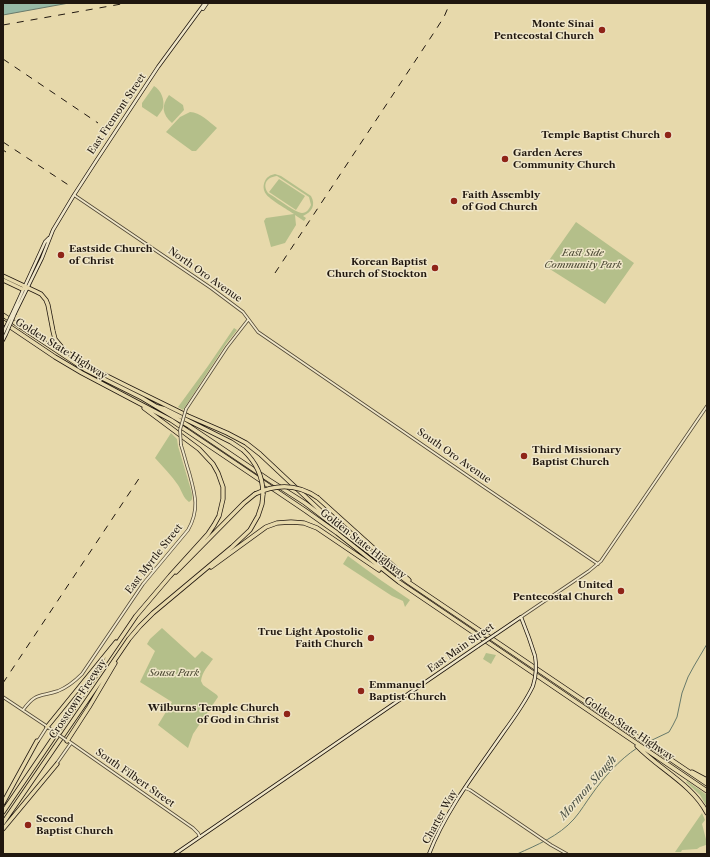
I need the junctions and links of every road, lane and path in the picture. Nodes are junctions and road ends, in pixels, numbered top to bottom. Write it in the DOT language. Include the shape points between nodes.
graph roads {
  1 [pos="206,3"];
  2 [pos="74,196"];
  3 [pos="3,276"];
  4 [pos="3,280"];
  5 [pos="25,287"];
  6 [pos="3,314"];
  7 [pos="248,320"];
  8 [pos="3,323"];
  9 [pos="4,333"];
  10 [pos="3,340"];
  11 [pos="301,361"];
  12 [pos="137,402"];
  13 [pos="152,405"];
  14 [pos="707,406"];
  15 [pos="328,519"];
  16 [pos="598,564"];
  17 [pos="398,582"];
  18 [pos="157,591"];
  19 [pos="177,593"];
  20 [pos="437,602"];
  21 [pos="521,617"];
  22 [pos="133,621"];
  23 [pos="129,639"];
  24 [pos="3,697"];
  25 [pos="23,710"];
  26 [pos="48,728"];
  27 [pos="66,740"];
  28 [pos="37,741"];
  29 [pos="71,743"];
  30 [pos="643,749"];
  31 [pos="671,759"];
  32 [pos="57,764"];
  33 [pos="707,780"];
  34 [pos="707,784"];
  35 [pos="465,788"];
  36 [pos="707,791"];
  37 [pos="3,803"];
  38 [pos="3,812"];
  39 [pos="707,813"];
  40 [pos="3,823"];
  41 [pos="3,829"];
  42 [pos="200,837"];
  43 [pos="175,854"];
  44 [pos="429,854"];
  45 [pos="567,854"];
  1 -- 2 [label="main road, East Fremont Street" via="171,48"];
  2 -- 5 [label="main road, East Fremont Street" via="53,230"];
  2 -- 7 [label="street, North Oro Avenue" via="211,288 243,312"];
  3 -- 5 [label="highway"];
  4 -- 5 [label="highway"];
  5 -- 9 [label="main road, East Fremont Street, bridge"];
  5 -- 15 [label="highway" via="41,294 46,300 55,338 65,351 127,386 246,443"];
  6 -- 13 [label="highway, Golden State Highway" via="74,363"];
  7 -- 11 [label="street, North Oro Avenue" via="258,332"];
  7 -- 25 [label="street, East Myrtle Street, bridge" via="186,409 180,430 181,445 196,506 188,530 143,584 82,674 63,689 35,697"];
  8 -- 12 [label="highway, Golden State Highway" via="77,370"];
  9 -- 10 [label="main road, East Fremont Street"];
  11 -- 16 [label="street, South Oro Avenue"];
  12 -- 17 [label="highway, Golden State Highway" via="171,420 306,511"];
  12 -- 18 [label="highway" via="203,452 216,468 223,487 222,504 214,525"];
  13 -- 15 [label="highway, Golden State Highway" via="189,426"];
  13 -- 19 [label="highway, bridge" via="165,409 243,450 258,470 262,482 262,504 250,530"];
  14 -- 16 [label="street, East Main Street"];
  15 -- 20 [label="highway, Golden State Highway"];
  16 -- 21 [label="street, East Main Street"];
  17 -- 19 [label="highway" via="317,528 304,523 288,522 259,531"];
  17 -- 30 [label="highway, Golden State Highway"];
  18 -- 20 [label="highway, bridge" via="244,503 255,494 285,486 303,490 318,498 396,569"];
  18 -- 22 [label="highway, Crosstown Freeway"];
  19 -- 23 [label="highway, Crosstown Freeway" via="146,619"];
  20 -- 31 [label="highway, Golden State Highway"];
  21 -- 35 [label="main road, Charter Way, bridge" via="530,638 537,666 533,686"];
  21 -- 42 [label="main road, East Main Street, bridge"];
  22 -- 26 [label="highway"];
  22 -- 38 [label="highway, Crosstown Freeway"];
  23 -- 27 [label="highway" via="89,707"];
  23 -- 40 [label="highway, Crosstown Freeway"];
  24 -- 25 [label="street, South Filbert Street"];
  25 -- 26 [label="street, South Filbert Street"];
  26 -- 27 [label="street, South Filbert Street, bridge"];
  26 -- 28 [label="street"];
  27 -- 29 [label="street, South Filbert Street"];
  28 -- 37 [label="highway"];
  29 -- 32 [label="street"];
  29 -- 42 [label="street, South Filbert Street" via="193,828"];
  30 -- 36 [label="highway, Golden State Highway"];
  30 -- 39 [label="highway" via="692,792"];
  31 -- 33 [label="highway"];
  31 -- 34 [label="highway, Golden State Highway"];
  32 -- 41 [label="highway"];
  35 -- 44 [label="main road, Charter Way"];
  35 -- 45 [label="street"];
  42 -- 43 [label="main road, East Main Street"];
}
